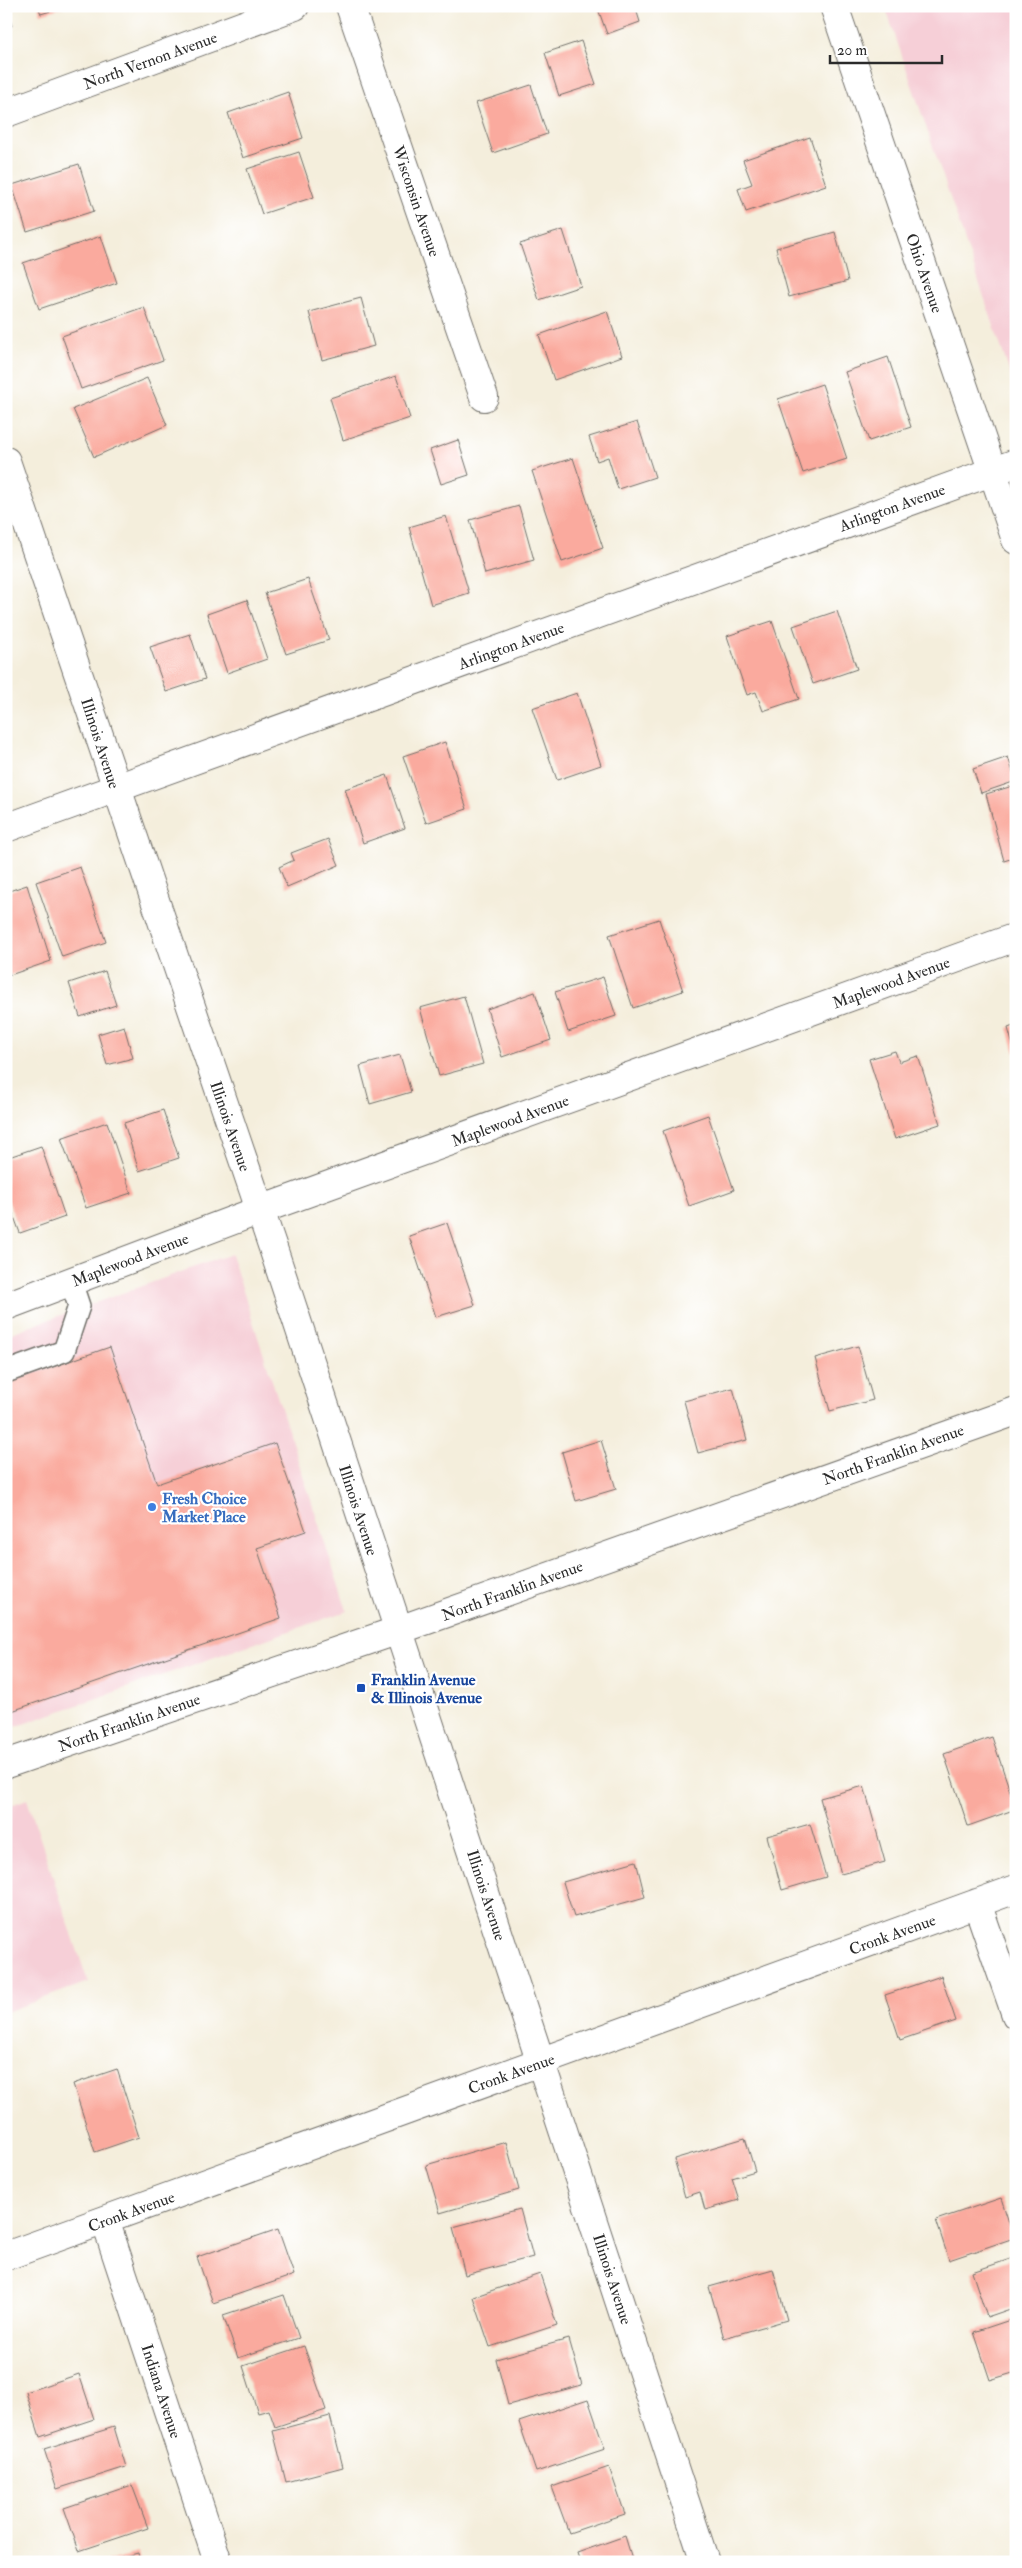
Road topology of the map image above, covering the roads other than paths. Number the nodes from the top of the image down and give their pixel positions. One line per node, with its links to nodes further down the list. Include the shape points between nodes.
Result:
1 (295, 6): 4 (street, North Vernon Avenue)
2 (350, 6): 5 (street, Wisconsin Avenue)
3 (834, 6): 7 (street, Ohio Avenue)
4 (6, 113)
5 (484, 397)
6 (6, 461): 9 (street, Illinois Avenue)
7 (1004, 467): 8 (street, Ohio Avenue); 9 (street, Arlington Avenue)
8 (1016, 540)
9 (116, 789): 10 (street, Arlington Avenue); 12 (street, Illinois Avenue)
10 (6, 828)
11 (1016, 937): 12 (street, Maplewood Avenue)
12 (260, 1210): 13 (street, Maplewood Avenue); 17 (street, Illinois Avenue)
13 (71, 1282): 14 (street, Maplewood Avenue); 15 (lane, via 79,1306 64,1351)
14 (6, 1306)
15 (6, 1372)
16 (1016, 1411): 17 (street, North Franklin Avenue)
17 (399, 1630): 18 (street, North Franklin Avenue); 22 (street, Illinois Avenue)
18 (6, 1764)
19 (1016, 1889): 20 (street, Cronk Avenue)
20 (977, 1903): 21 (street); 22 (street, Cronk Avenue)
21 (1016, 2015)
22 (541, 2062): 23 (street, Cronk Avenue); 26 (street, Illinois Avenue)
23 (105, 2220): 24 (street, Cronk Avenue); 25 (street, Indiana Avenue)
24 (6, 2256)
25 (218, 2562)
26 (705, 2562)

